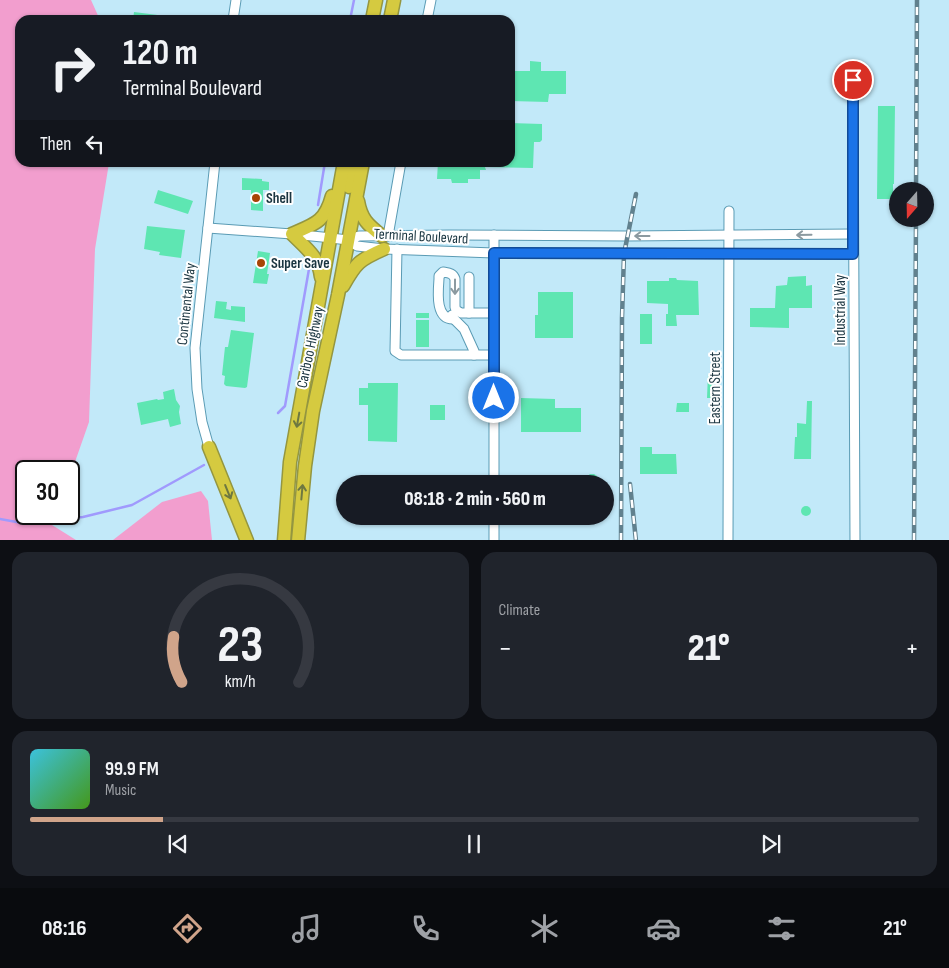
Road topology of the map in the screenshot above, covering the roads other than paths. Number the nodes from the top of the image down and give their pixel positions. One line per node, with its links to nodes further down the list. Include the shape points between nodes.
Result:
1 (236, 0): 5 (street)
2 (376, 0): 6 (highway)
3 (394, 0): 7 (highway)
4 (431, 0): 8 (street)
5 (234, 15)
6 (373, 15)
7 (391, 15)
8 (429, 15)
9 (853, 80): 20 (street, Industrial Way)
10 (214, 167): 18 (street, Continental Way)
11 (341, 167): 19 (highway, via 324,216)
12 (342, 167): 23 (highway, Cariboo Highway)
13 (353, 167): 24 (highway, via 343,228)
14 (362, 167): 16 (highway, Cariboo Highway)
15 (401, 167): 25 (street)
16 (357, 192): 24 (highway, Cariboo Highway); 25 (highway, via 362,217)
17 (729, 211): 22 (street, Eastern Street)
18 (208, 228): 19 (street, Terminal Boulevard); 38 (street, Continental Way, via 195,348 197,389)
19 (292, 234): 23 (street, Terminal Boulevard); 31 (highway, via 317,261)
20 (853, 234): 22 (street, Terminal Boulevard, one-way to 22); 29 (street, Industrial Way)
21 (494, 235): 22 (street, Terminal Boulevard, one-way to 21); 25 (street, Terminal Boulevard, via 448,234); 27 (street)
22 (729, 236): 28 (street, Eastern Street)
23 (330, 238): 24 (street, Terminal Boulevard); 31 (highway, Cariboo Highway); 37 (highway, via 337,252 310,402)
24 (348, 240): 25 (street, Terminal Boulevard, via 357,246); 32 (highway, Cariboo Highway)
25 (384, 240): 26 (street, Terminal Boulevard); 32 (highway, via 357,264)
26 (397, 249): 27 (street, Terminal Boulevard); 35 (street, via 396,351 401,355)
27 (494, 253): 28 (street, Terminal Boulevard); 34 (street)
28 (729, 254): 29 (street, Terminal Boulevard); 45 (street, Eastern Street)
29 (853, 254): 46 (street, Industrial Way)
30 (469, 277): 33 (street)
31 (322, 286): 42 (highway, Cariboo Highway, one-way to 42, via 290,462)
32 (338, 295): 37 (highway, Cariboo Highway)
33 (469, 313): 34 (street); 35 (street, one-way to 33, via 464,328 444,315 438,303 439,279 443,272 452,274 455,279 456,310)
34 (494, 313): 36 (street)
35 (474, 355): 36 (street)
36 (494, 355): 39 (street)
37 (313, 411): 43 (highway, Cariboo Highway, one-way to 37, via 304,466)
38 (209, 446): 41 (highway, one-way to 41)
39 (494, 475)
40 (494, 525): 44 (street)
41 (247, 540)
42 (284, 540)
43 (298, 540)
44 (494, 540)
45 (728, 540)
46 (856, 540)

